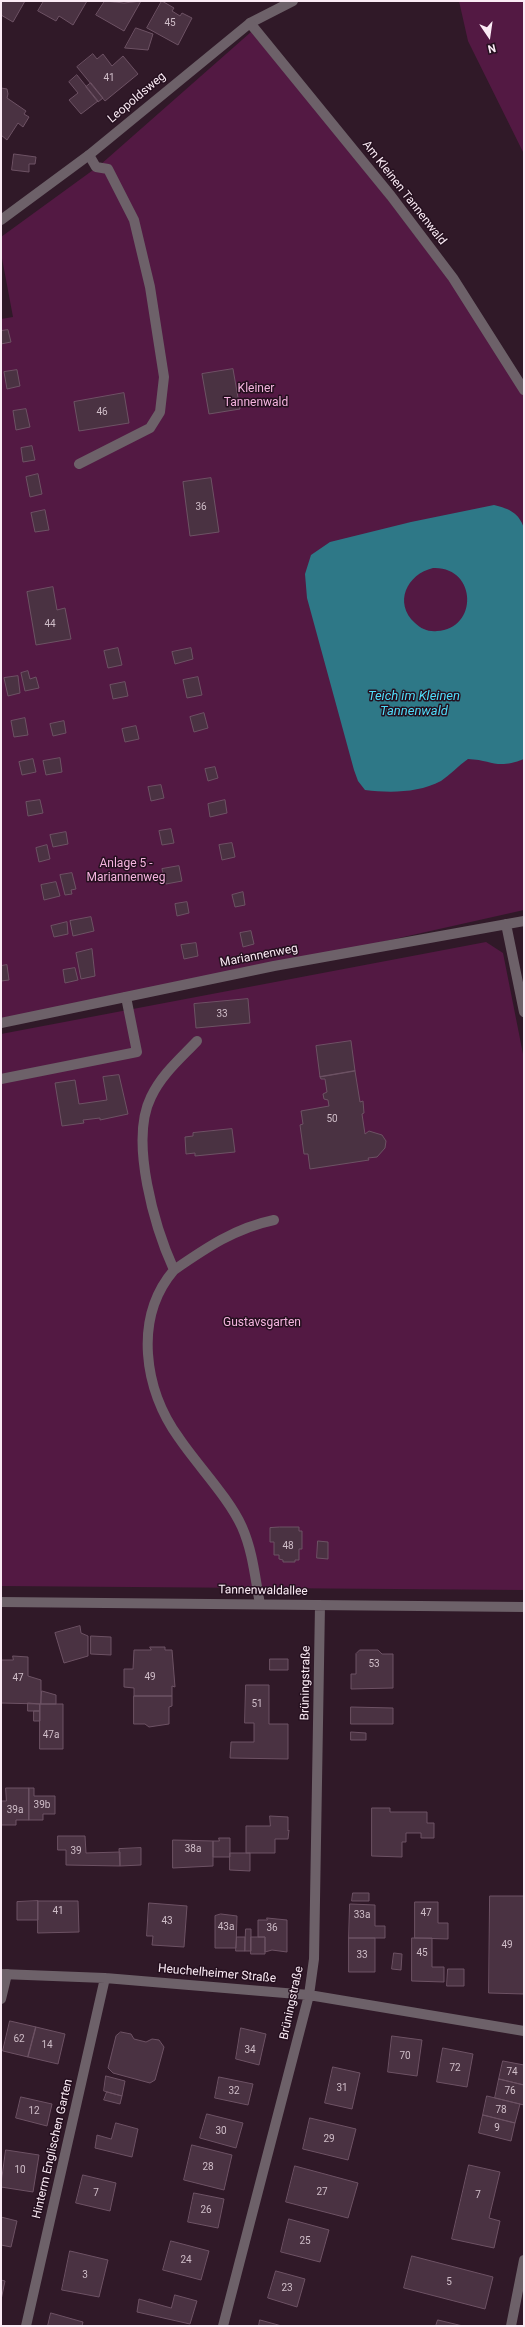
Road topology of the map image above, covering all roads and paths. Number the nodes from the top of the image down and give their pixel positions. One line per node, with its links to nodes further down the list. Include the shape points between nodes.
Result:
1 (293, 1): 2 (street, Leopoldsweg)
2 (250, 23): 3 (street, Leopoldsweg); 5 (street, Am Kleinen Tannenwald, via 391,196 453,278)
3 (89, 155): 4 (street, Leopoldsweg); 6 (street, via 96,167 108,169 134,220 150,287 164,377 160,412 150,428)
4 (1, 220)
5 (524, 390)
6 (79, 464)
7 (524, 921): 8 (street, Mariannenweg)
8 (506, 924): 9 (street, Mariannenweg); 10 (street)
9 (126, 996): 11 (street, Mariannenweg); 13 (street, via 137,1052)
10 (524, 1012)
11 (1, 1023)
12 (197, 1041): 15 (street, via 173,1064 161,1080 150,1099 144,1127 144,1155 154,1218)
13 (1, 1078)
14 (274, 1220): 15 (street, via 253,1224 233,1232)
15 (174, 1270): 17 (street, via 165,1280 149,1319 148,1362 164,1412 178,1437 242,1526 252,1558)
16 (1, 1602): 17 (street, Tannenwaldallee)
17 (260, 1604): 18 (street, Tannenwaldallee)
18 (320, 1605): 19 (street, Tannenwaldallee); 22 (street, Brüningstraße, via 314,1959)
19 (524, 1607)
20 (4, 1974): 21 (street, Heuchelheimer Straße); 23 (street)
21 (105, 1978): 22 (street, Heuchelheimer Straße); 26 (street, Hinterm Englischen Garten)
22 (309, 1995): 24 (street, Heuchelheimer Straße); 27 (street, Brüningstraße)
23 (1, 1999)
24 (524, 2031)
25 (524, 2260): 28 (street)
26 (26, 2326)
27 (223, 2326)
28 (511, 2326)

